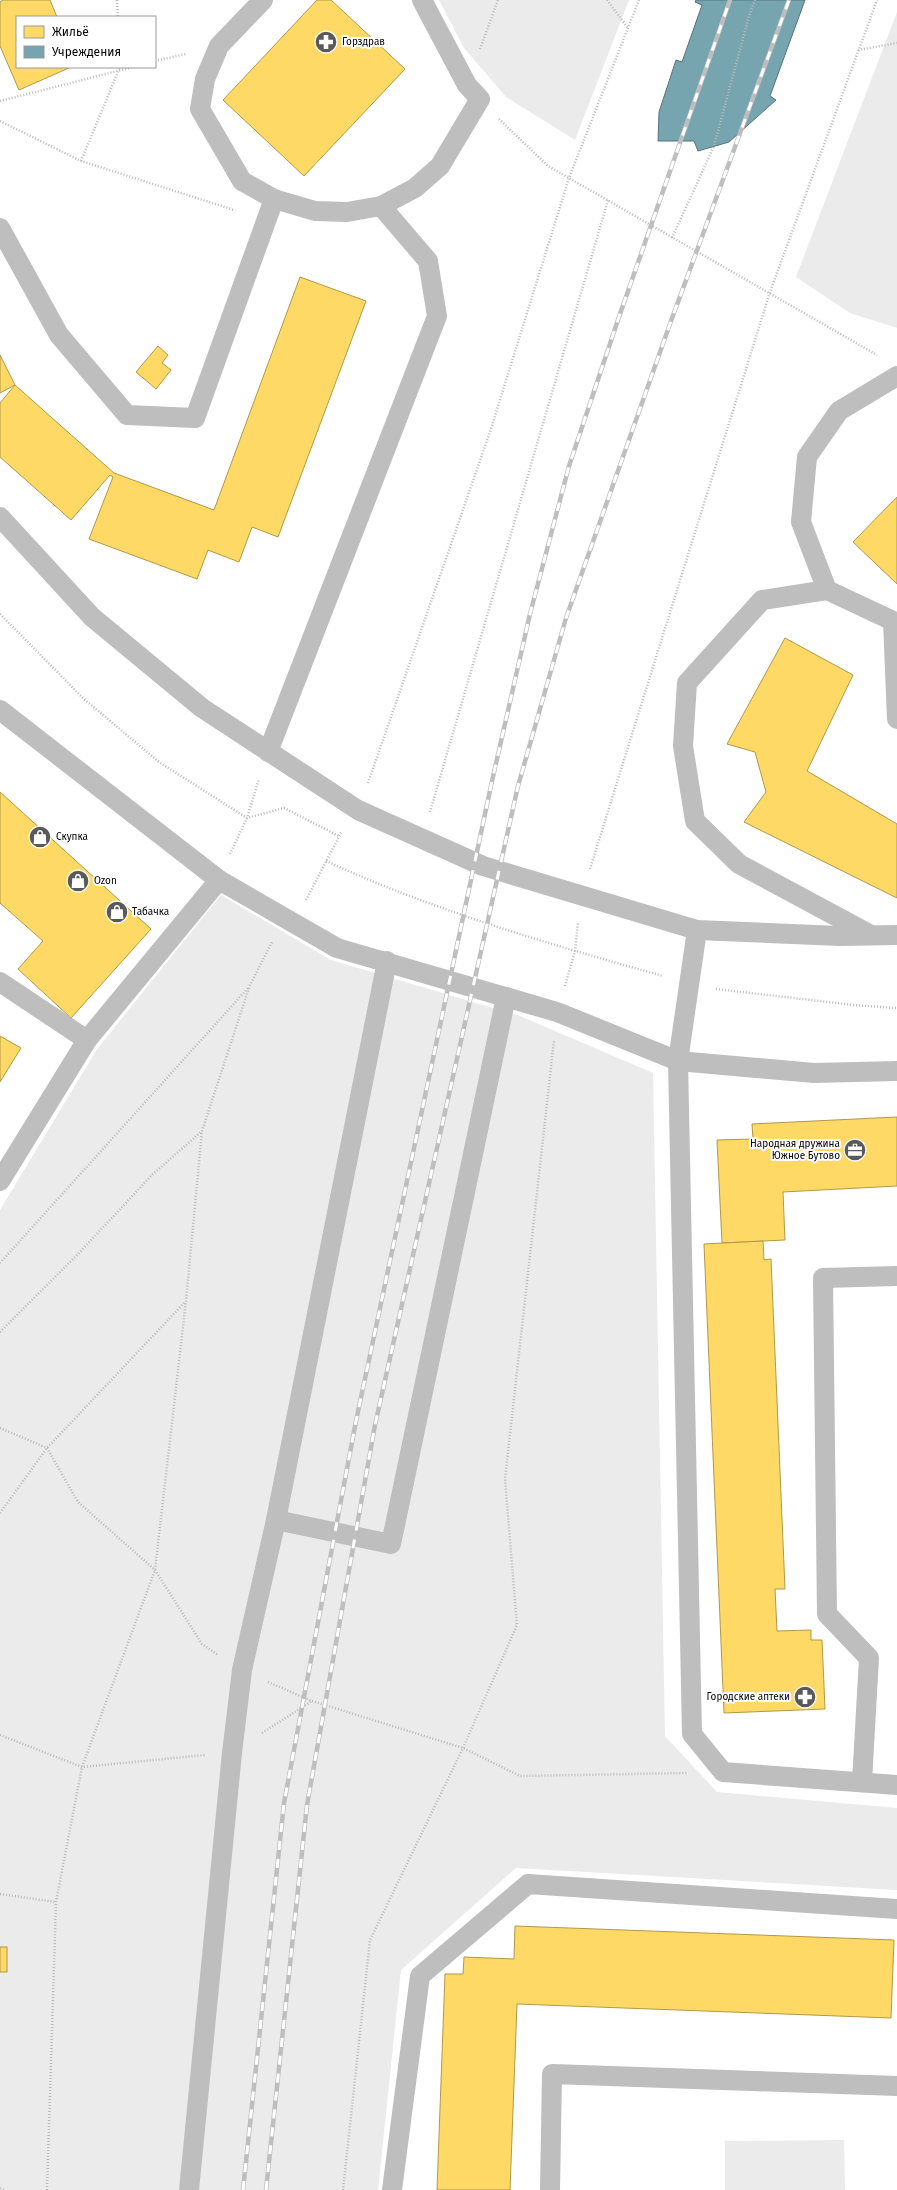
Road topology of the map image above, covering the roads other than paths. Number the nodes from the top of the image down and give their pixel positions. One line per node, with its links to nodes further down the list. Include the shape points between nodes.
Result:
1 (263, 0): 3 (lane, via 219,46 204,79 200,109 242,180)
2 (422, 0): 4 (lane, via 473,92 440,166 415,188)
3 (274, 199): 4 (lane, via 315,211 347,212); 5 (lane, via 195,418 127,416 59,335)
4 (381, 206): 12 (lane, via 428,261 437,316)
5 (0, 228)
6 (897, 376): 8 (lane, via 839,411 807,457 801,522)
7 (0, 517): 12 (lane, via 92,617 202,708)
8 (827, 590): 9 (lane); 16 (lane, via 762,600 687,683 683,746 695,821 739,864)
9 (895, 621): 11 (lane)
10 (0, 710): 13 (lane)
11 (897, 719)
12 (268, 752): 14 (lane, via 358,810 483,866)
13 (219, 880): 17 (lane, via 337,948); 20 (lane)
14 (697, 930): 16 (lane); 21 (lane)
15 (897, 935): 16 (lane)
16 (873, 936)
17 (387, 961): 19 (lane); 25 (lane)
18 (0, 982): 20 (lane)
19 (506, 997): 21 (lane, via 557,1012); 25 (lane, via 391,1544)
20 (87, 1040): 23 (lane)
21 (678, 1061): 22 (lane, via 814,1073); 26 (lane, via 692,1734 723,1772)
22 (897, 1071)
23 (0, 1181)
24 (897, 1276): 26 (lane, via 823,1278 827,1614 869,1658)
25 (276, 1520): 30 (lane, via 242,1670)
26 (862, 1782): 27 (lane)
27 (897, 1785)
28 (897, 1910): 31 (lane, via 528,1884 420,1976)
29 (897, 2086): 32 (lane, via 552,2074)
30 (189, 2190)
31 (392, 2190)
32 (550, 2190)

